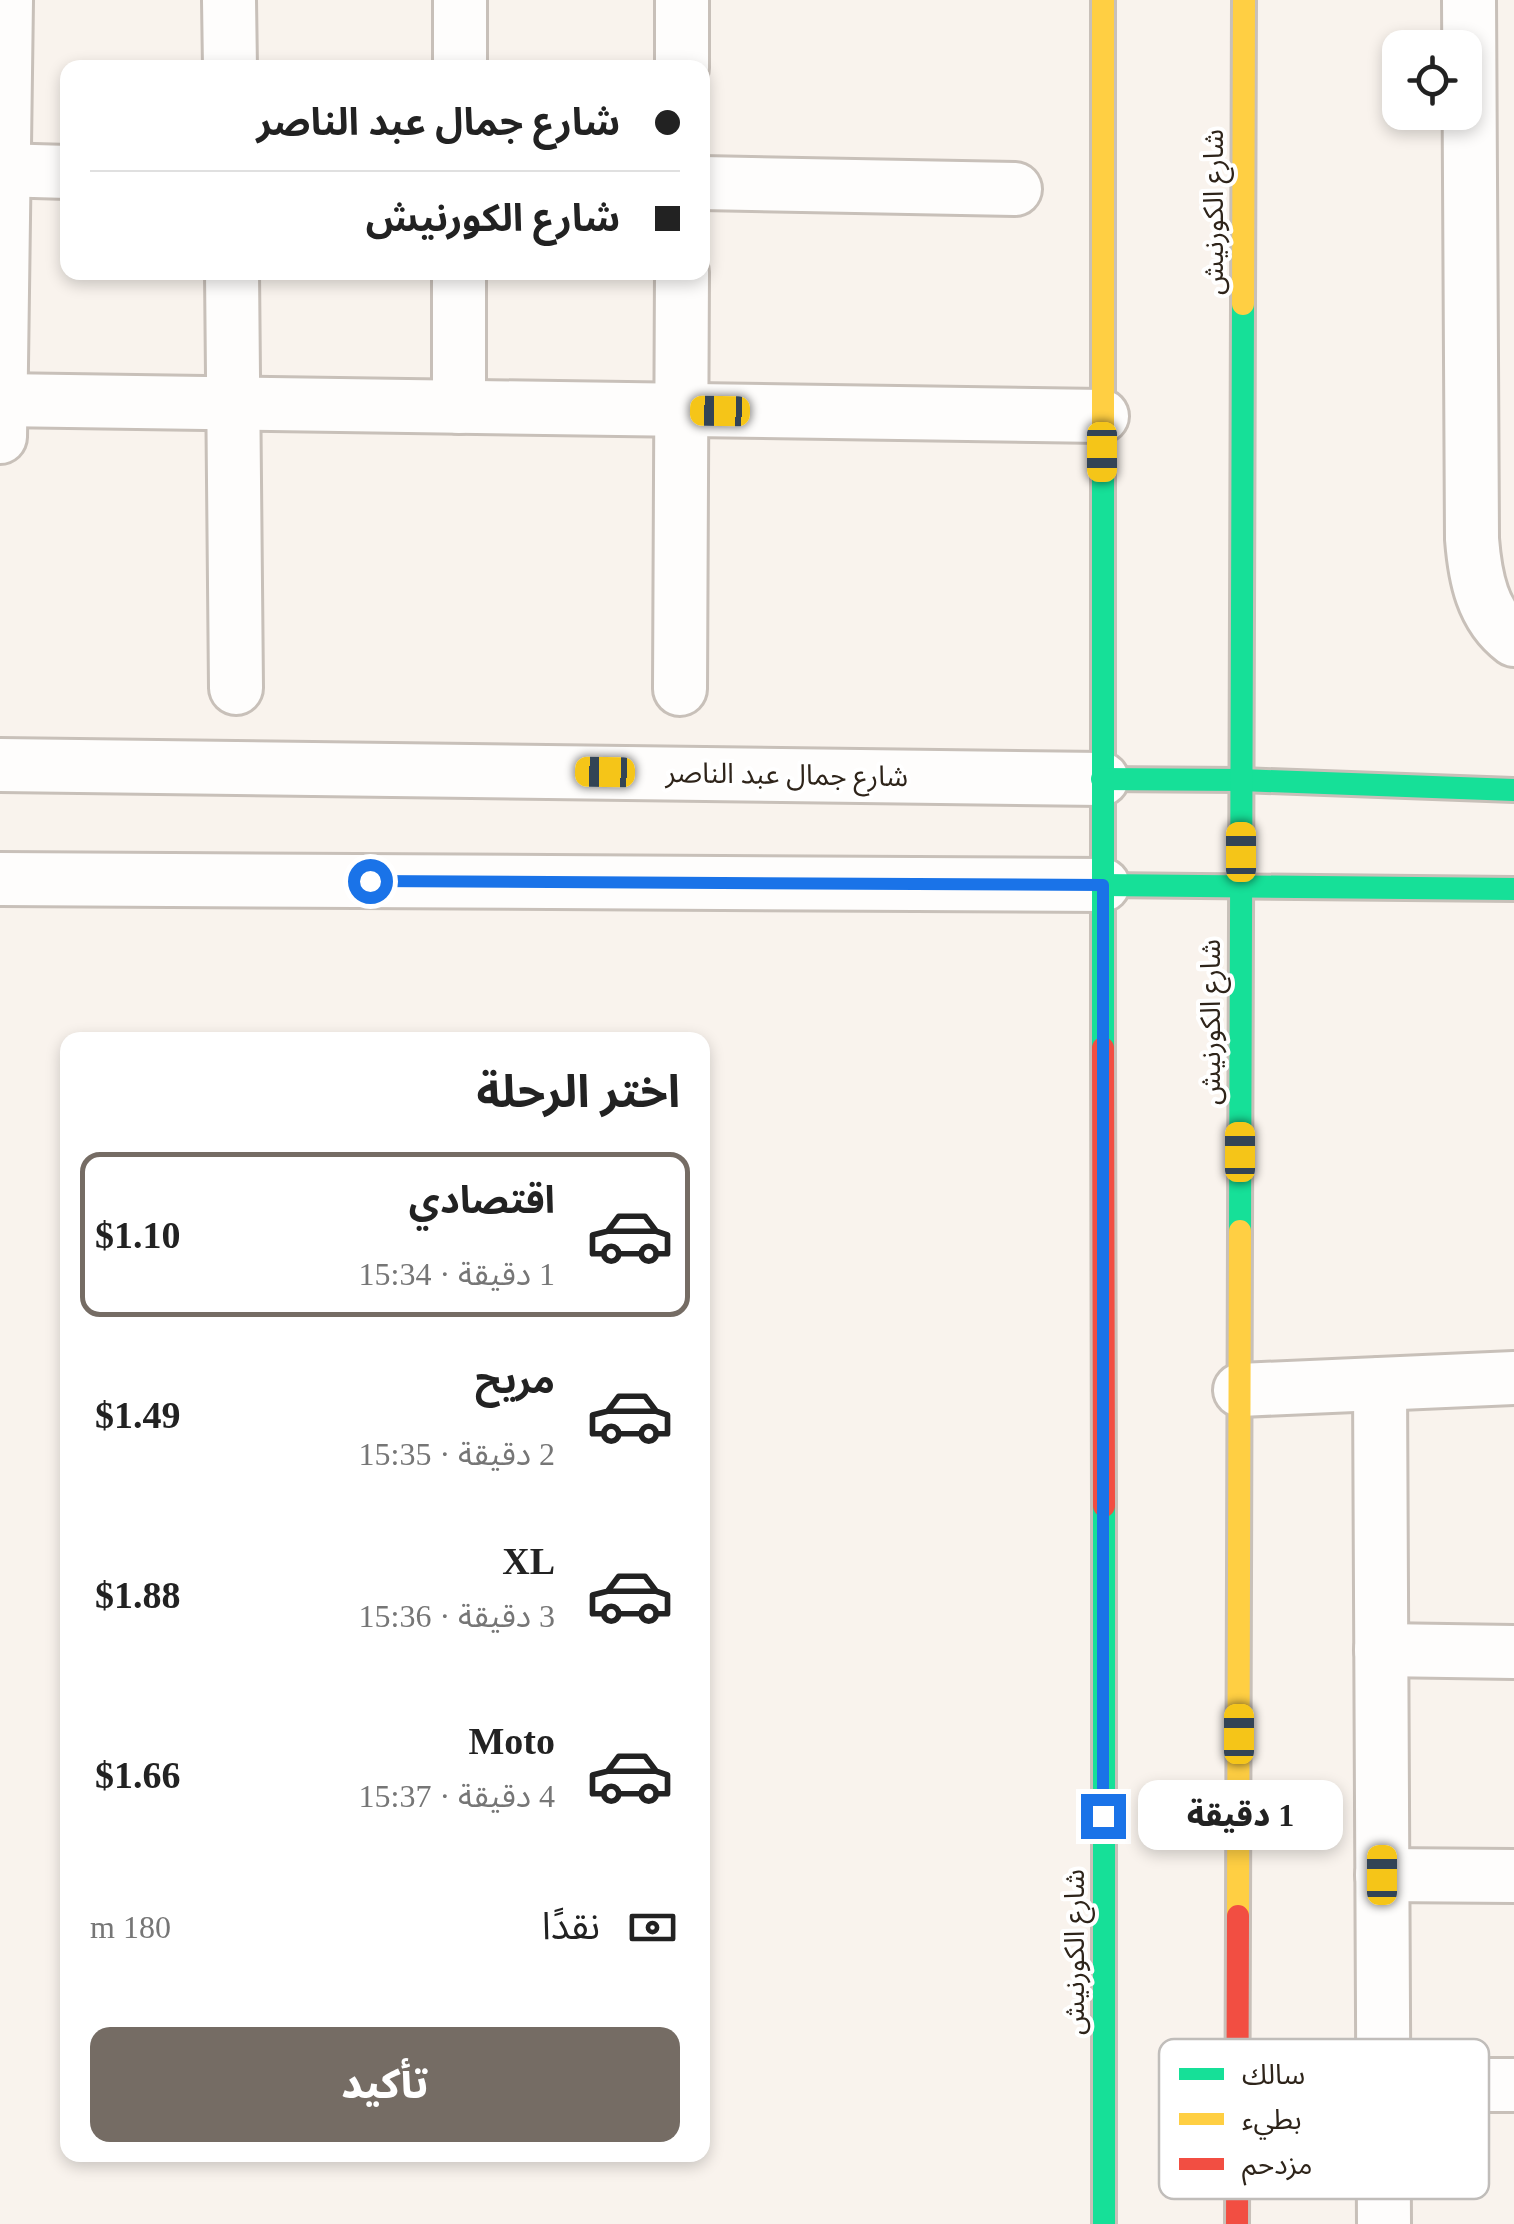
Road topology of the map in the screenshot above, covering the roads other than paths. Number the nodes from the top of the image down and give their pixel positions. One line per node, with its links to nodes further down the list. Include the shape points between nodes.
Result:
1 (6, 0): 12 (street)
2 (229, 0): 8 (street)
3 (460, 0): 9 (street)
4 (682, 0): 10 (street)
5 (1103, 0): 24 (main road, شارع الكورنيش)
6 (1244, 0): 31 (main road, شارع الكورنيش)
7 (1469, 0): 11 (street)
8 (230, 60)
9 (460, 60)
10 (682, 60)
11 (1492, 103): 19 (street)
12 (2, 170): 13 (street); 20 (street)
13 (60, 172)
14 (710, 183): 15 (street)
15 (1015, 189)
16 (232, 280): 21 (street)
17 (459, 280): 22 (street)
18 (682, 280): 23 (street)
19 (1493, 301): 26 (street, via 1475,575 1487,608)
20 (0, 400): 21 (street); 25 (street)
21 (233, 404): 22 (street); 27 (street)
22 (459, 407): 23 (street)
23 (681, 410): 24 (street); 28 (street)
24 (1102, 416): 30 (main road, شارع الكورنيش)
25 (0, 437)
26 (1514, 640)
27 (236, 688)
28 (680, 689)
29 (0, 764): 30 (street, شارع جمال عبد الناصر)
30 (1102, 778): 31 (main road, شارع جمال عبد الناصر); 34 (main road, شارع الكورنيش)
31 (1241, 780): 32 (main road, شارع جمال عبد الناصر); 35 (main road, شارع الكورنيش)
32 (1514, 790)
33 (0, 878): 34 (street)
34 (1103, 885): 35 (main road); 50 (main road, شارع الكورنيش)
35 (1241, 888): 36 (main road); 39 (main road, شارع الكورنيش)
36 (1514, 889)
37 (1514, 1378): 38 (street)
38 (1380, 1384): 39 (street); 40 (street)
39 (1240, 1390): 44 (main road, شارع الكورنيش)
40 (1381, 1650): 41 (street); 42 (street)
41 (1514, 1652)
42 (1382, 1875): 43 (street); 45 (street)
43 (1514, 1876)
44 (1238, 2039)
45 (1383, 2039)
46 (1489, 2084): 47 (street)
47 (1514, 2084)
48 (1238, 2199): 51 (main road, شارع الكورنيش)
49 (1384, 2199): 52 (street)
50 (1104, 2224)
51 (1238, 2224)
52 (1384, 2224)

